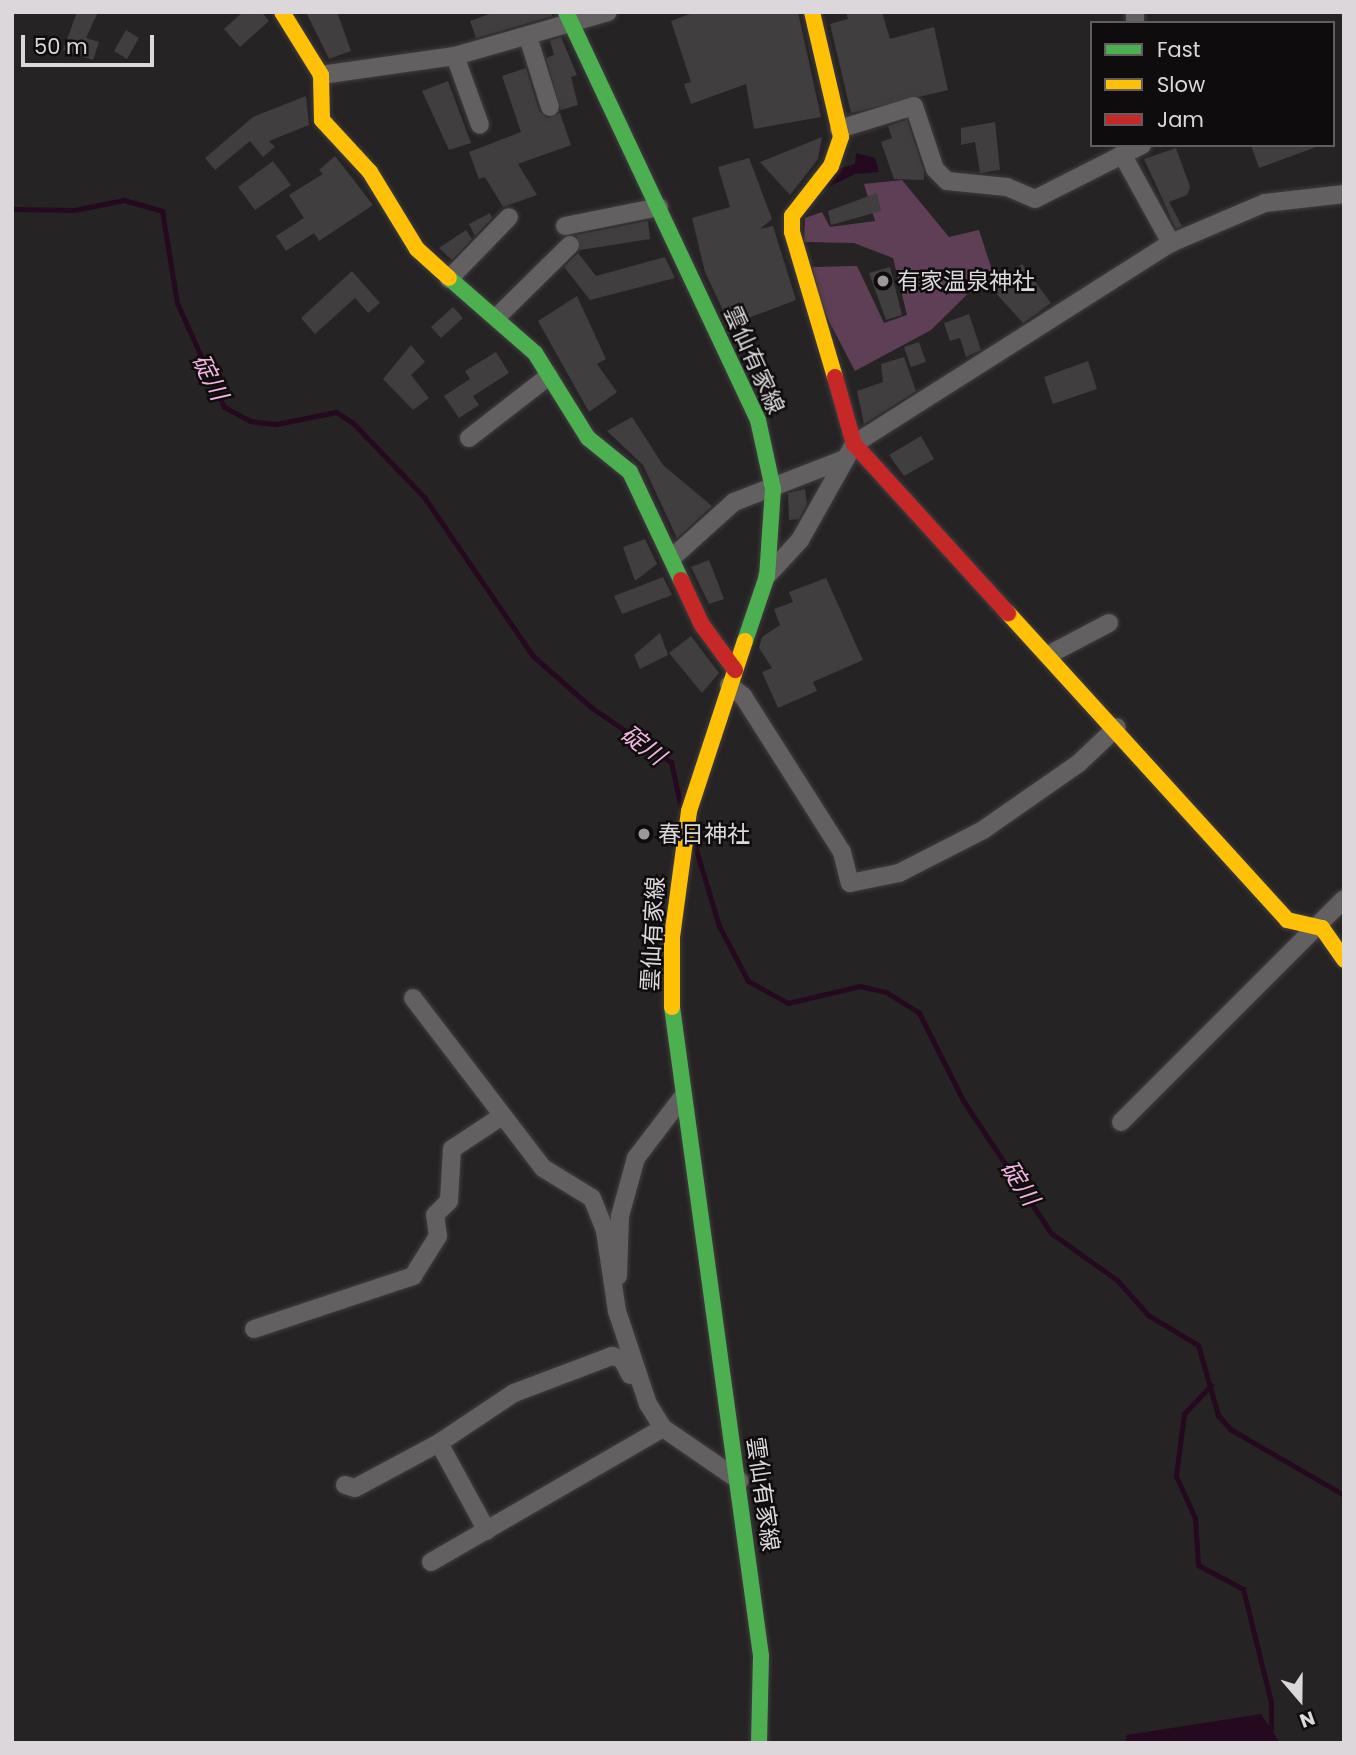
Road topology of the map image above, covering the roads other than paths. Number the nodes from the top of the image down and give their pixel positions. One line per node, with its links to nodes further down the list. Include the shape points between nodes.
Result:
1 (282, 12): 7 (street)
2 (608, 12): 4 (street)
3 (812, 12): 10 (street)
4 (569, 18): 5 (street); 14 (street, 雲仙有家線)
5 (529, 40): 6 (street); 8 (street)
6 (455, 56): 7 (street); 9 (street)
7 (321, 75): 19 (street, via 322,120 370,172 417,249)
8 (550, 107)
9 (480, 125)
10 (838, 129): 12 (street, via 914,106 935,169 947,181 1007,187 1035,200); 23 (street, via 831,166 792,216)
11 (1138, 147): 12 (street)
12 (1122, 154): 17 (street)
13 (1344, 194): 17 (street, via 1265,203)
14 (659, 207): 16 (street); 24 (street, 雲仙有家線, via 758,420)
15 (509, 216): 19 (street)
16 (565, 226)
17 (1171, 243): 23 (street)
18 (570, 246): 20 (street)
19 (449, 279): 20 (street)
20 (498, 317): 21 (street, via 535,353)
21 (549, 376): 22 (street); 25 (street, via 588,438 629,472)
22 (469, 438)
23 (849, 451): 24 (street); 26 (street, via 800,540); 28 (street)
24 (773, 489): 25 (street, via 734,502); 26 (street, 雲仙有家線)
25 (674, 556): 29 (street, via 702,625)
26 (766, 576): 29 (street, 雲仙有家線)
27 (1109, 623): 28 (street)
28 (1048, 655): 30 (street)
29 (732, 677): 30 (street, via 842,852 850,883 899,873 983,830 1079,763); 35 (street, 雲仙有家線, via 689,811 684,841 672,950 672,1037)
30 (1117, 727): 32 (street, via 1287,920)
31 (1344, 899): 32 (street)
32 (1315, 925): 33 (street); 37 (street, via 1191,1058)
33 (1344, 960)
34 (413, 999): 36 (street)
35 (681, 1099): 38 (street, via 654,1127 627,1185); 43 (street, 雲仙有家線)
36 (502, 1116): 38 (street, via 543,1168 592,1198 605,1231); 39 (street, via 452,1149 449,1201 435,1215 438,1236 413,1276)
37 (1121, 1122)
38 (617, 1311): 40 (street)
39 (254, 1329)
40 (640, 1383): 41 (street); 42 (street, via 612,1356 493,1402)
41 (663, 1427): 43 (street); 45 (street)
42 (439, 1443): 44 (street, via 355,1488); 45 (street)
43 (740, 1481): 47 (street, 雲仙有家線, via 761,1656)
44 (345, 1485)
45 (487, 1531): 46 (street)
46 (432, 1562)
47 (759, 1743)

